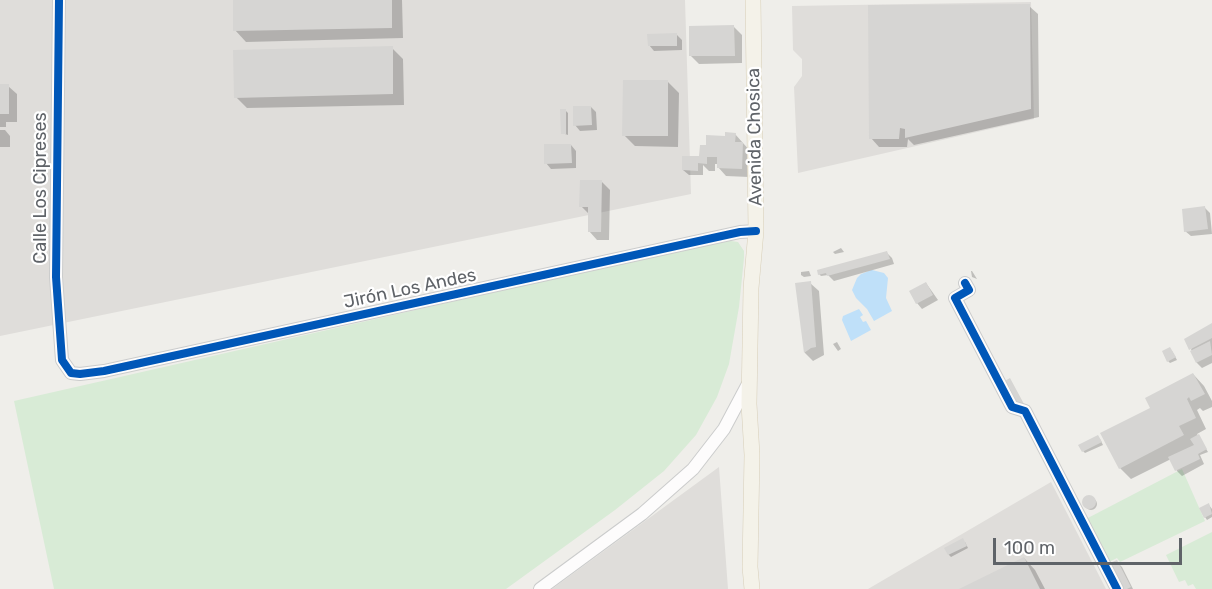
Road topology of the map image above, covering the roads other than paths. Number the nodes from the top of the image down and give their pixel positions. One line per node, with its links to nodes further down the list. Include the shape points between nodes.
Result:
1 (59, 0): 5 (street, Calle Los Cipreses, via 56,277 62,360)
2 (753, 0): 3 (main road, Avenida Chosica)
3 (756, 231): 5 (street, Jirón Los Andes, via 104,371); 6 (main road, Avenida Chosica)
4 (965, 283): 9 (street, via 969,290 955,297 1012,407 1025,411)
5 (71, 373)
6 (749, 382): 7 (street, Avenida Chosica, via 723,429 693,469 642,514); 8 (main road, Avenida Chosica)
7 (540, 589)
8 (752, 589)
9 (1117, 589)

